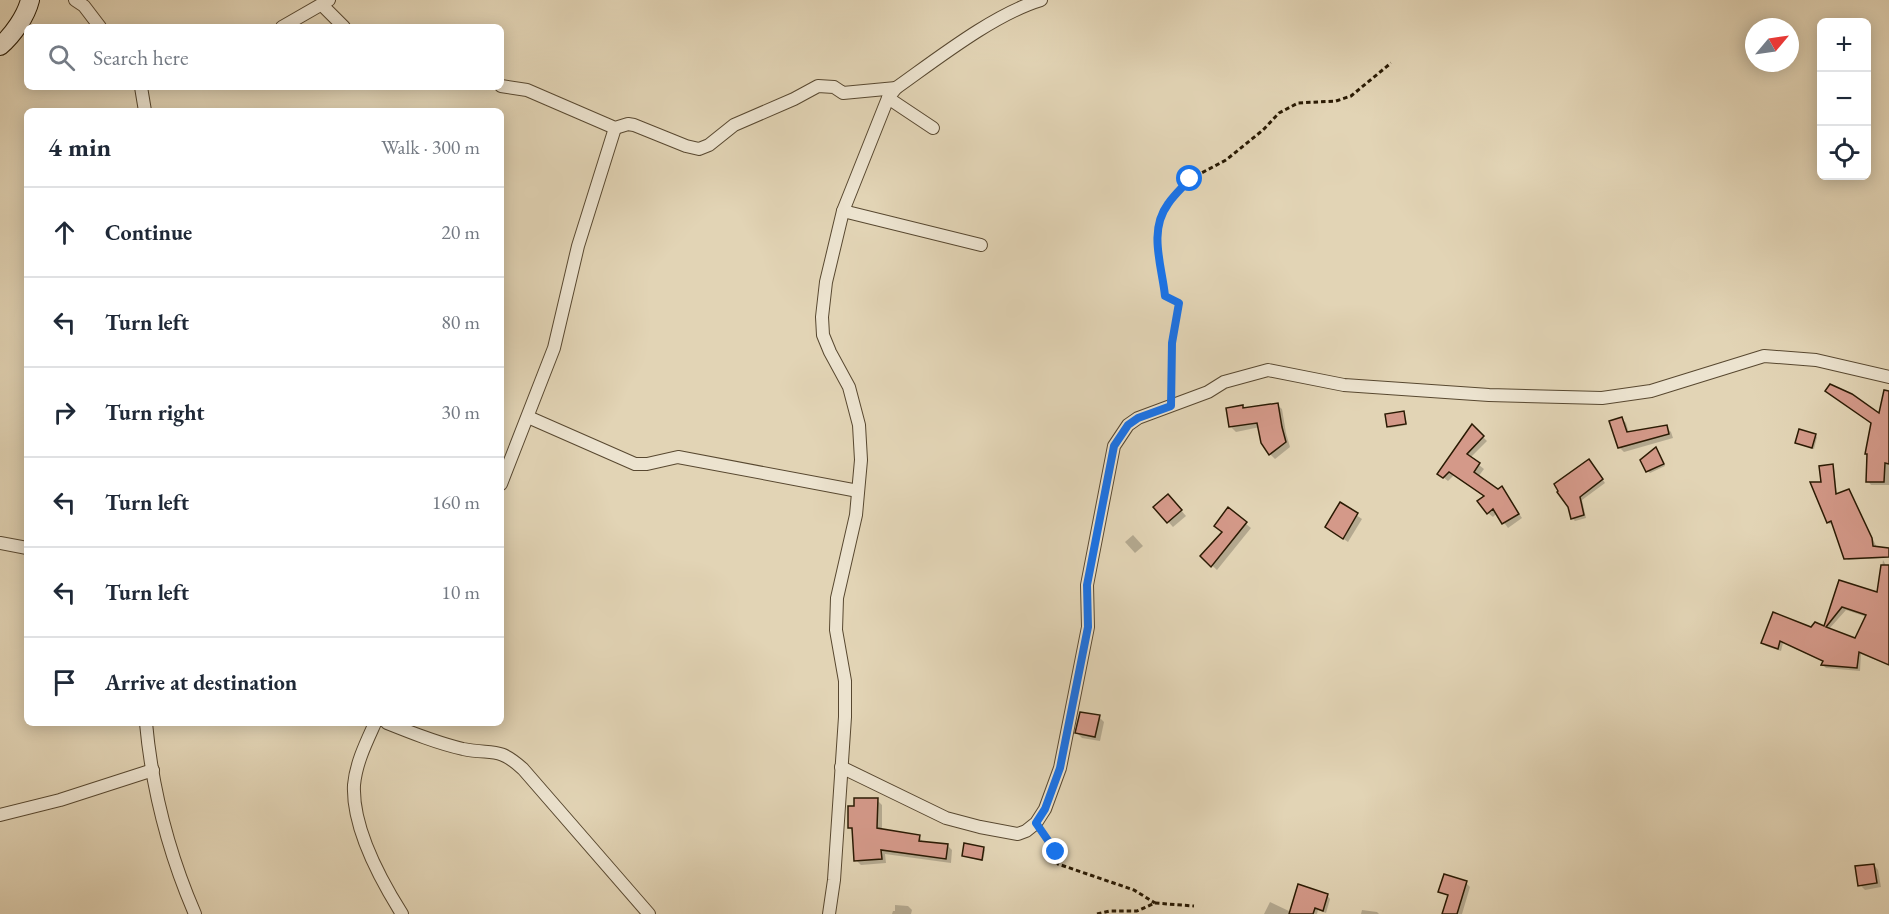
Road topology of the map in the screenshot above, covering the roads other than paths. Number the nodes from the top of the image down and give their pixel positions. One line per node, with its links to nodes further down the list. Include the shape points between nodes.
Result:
1 (30, 0): 8 (main road, via 28,10)
2 (75, 0): 5 (street)
3 (1041, 0): 10 (street, via 1000,18)
4 (325, 2): 6 (street); 7 (street)
5 (97, 24)
6 (287, 24)
7 (342, 24)
8 (0, 46)
9 (504, 86): 14 (street, via 527,90)
10 (896, 88): 12 (street); 14 (street, via 843,93 834,87 818,86 734,125 699,148 634,125)
11 (144, 90): 13 (street)
12 (888, 98): 15 (street); 16 (street)
13 (145, 108)
14 (615, 128): 19 (street, via 578,246 554,348)
15 (933, 128)
16 (843, 211): 17 (street); 21 (street, via 822,317 823,335 849,387 859,425)
17 (981, 245)
18 (1889, 376): 27 (street, via 1816,360 1764,356 1651,391 1602,398 1344,385 1268,370 1224,382 1208,392 1138,418 1128,425 1114,446 1087,585 1088,627 1060,768 1036,823 1018,834 946,818)
19 (528, 417): 20 (street); 21 (street, via 635,464 678,457)
20 (504, 477)
21 (858, 491): 27 (street, via 837,598 836,630 845,681)
22 (0, 543): 23 (street)
23 (24, 547)
24 (146, 726): 28 (street)
25 (374, 726): 31 (street, via 360,754 354,784 356,805 368,853)
26 (394, 726): 32 (street, via 423,738 510,757)
27 (841, 767): 33 (street)
28 (153, 770): 29 (street); 30 (street, via 162,817)
29 (0, 815)
30 (195, 914)
31 (402, 914)
32 (649, 914)
33 (829, 914)

